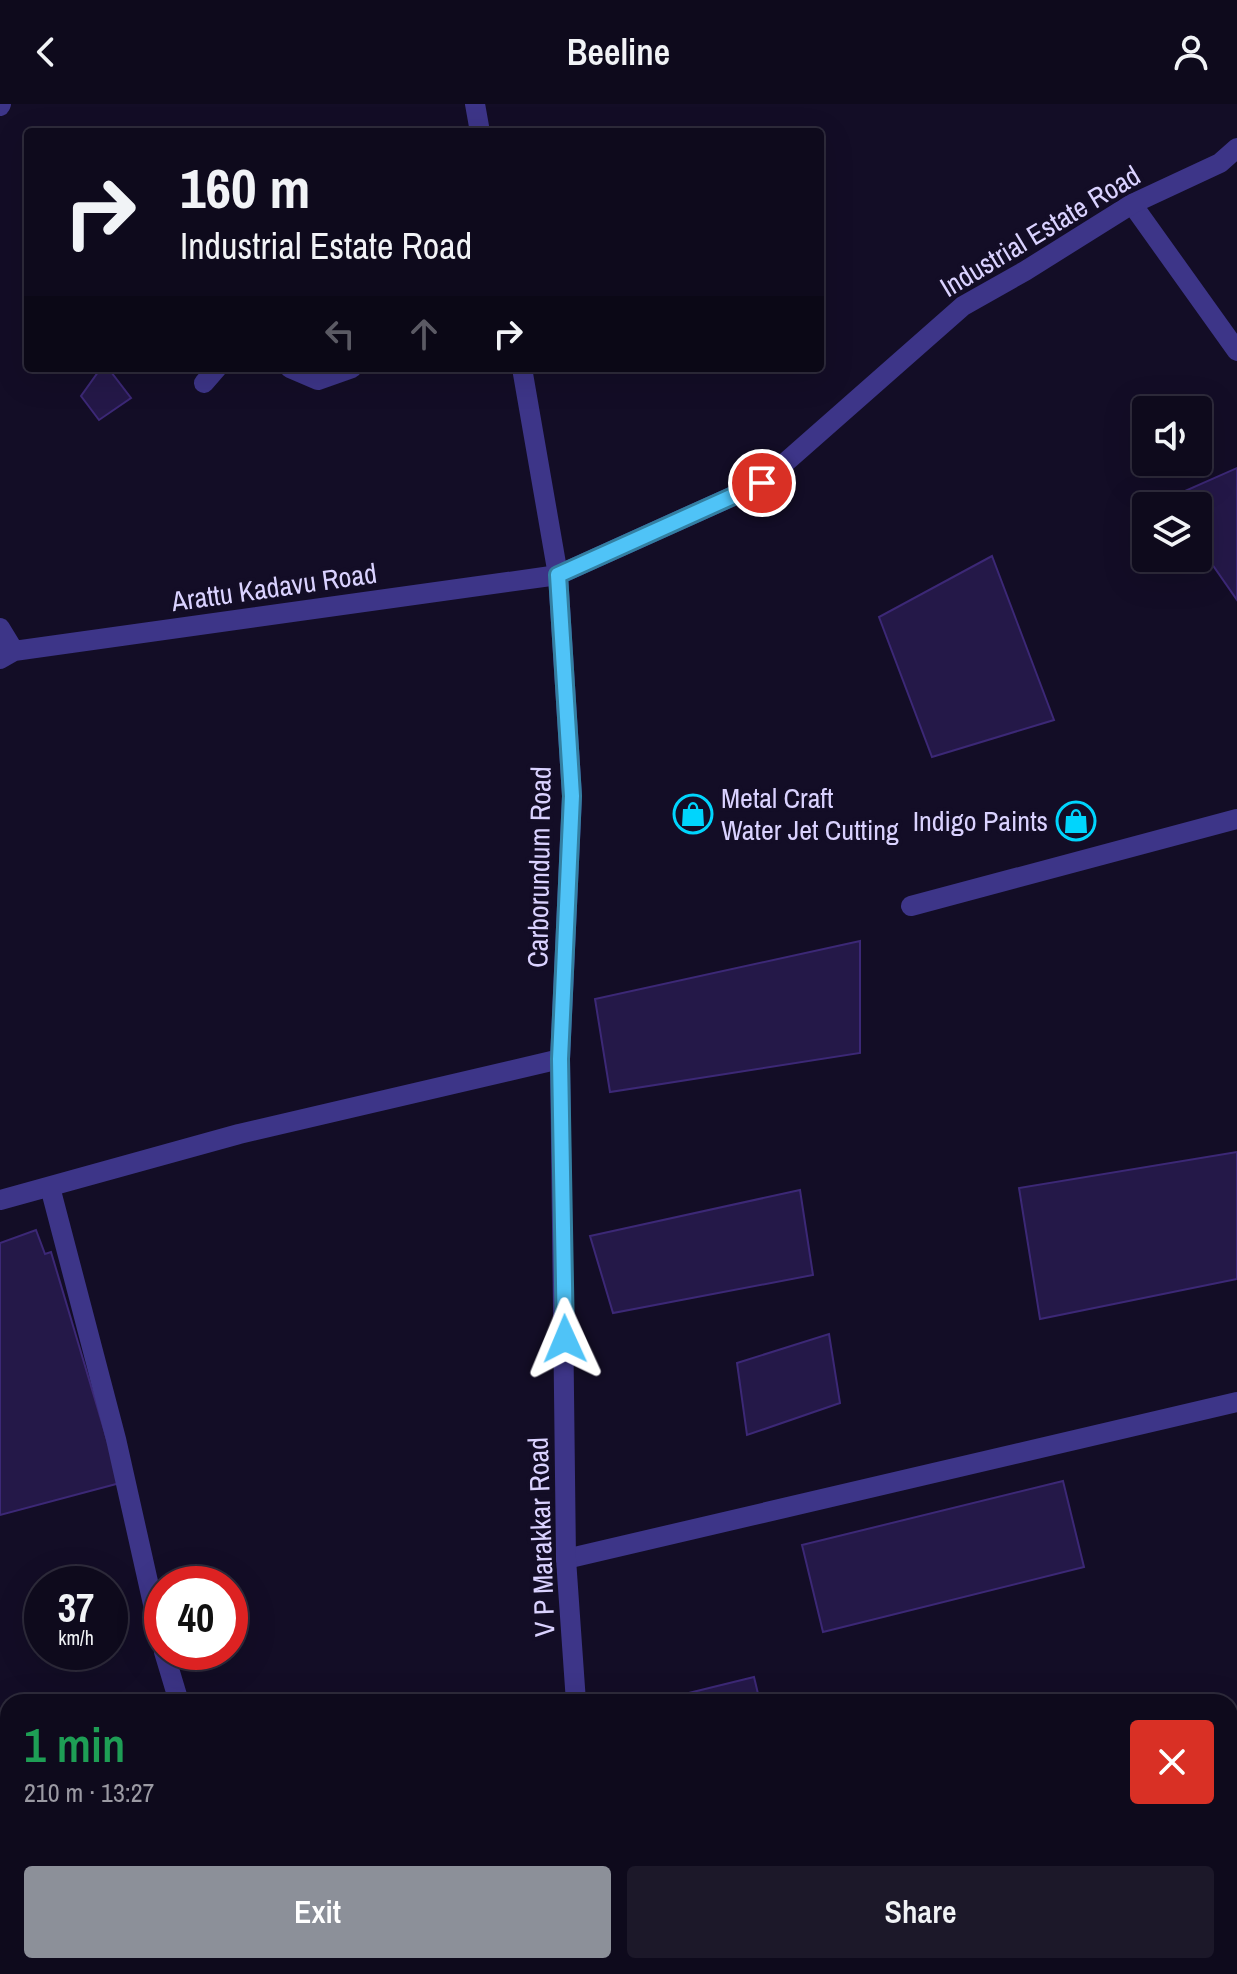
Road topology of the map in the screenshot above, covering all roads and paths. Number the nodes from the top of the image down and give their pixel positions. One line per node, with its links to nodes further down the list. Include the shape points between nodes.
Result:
1 (475, 104): 2 (street)
2 (479, 128)
3 (1237, 148): 4 (street, Industrial Estate Road, via 1220,163)
4 (1132, 204): 5 (street); 9 (street, Industrial Estate Road, via 963,306 762,483)
5 (1237, 351)
6 (299, 372): 7 (street, via 318,380)
7 (341, 372)
8 (523, 372): 9 (street, Carborundum Road)
9 (558, 575): 11 (street, Arattu Kadavu Road); 14 (street, Carborundum Road, via 572,796)
10 (0, 628): 11 (street)
11 (7, 655)
12 (1237, 819): 13 (street)
13 (911, 906)
14 (560, 1059): 15 (street, via 239,1134); 17 (street, Carborundum Road)
15 (50, 1187): 16 (street); 20 (street)
16 (0, 1200)
17 (565, 1370): 19 (street, V P Marakkar Road)
18 (1237, 1402): 19 (street)
19 (566, 1559): 23 (street, V P Marakkar Road)
20 (144, 1566)
21 (169, 1670): 22 (street)
22 (177, 1694)
23 (575, 1694)

